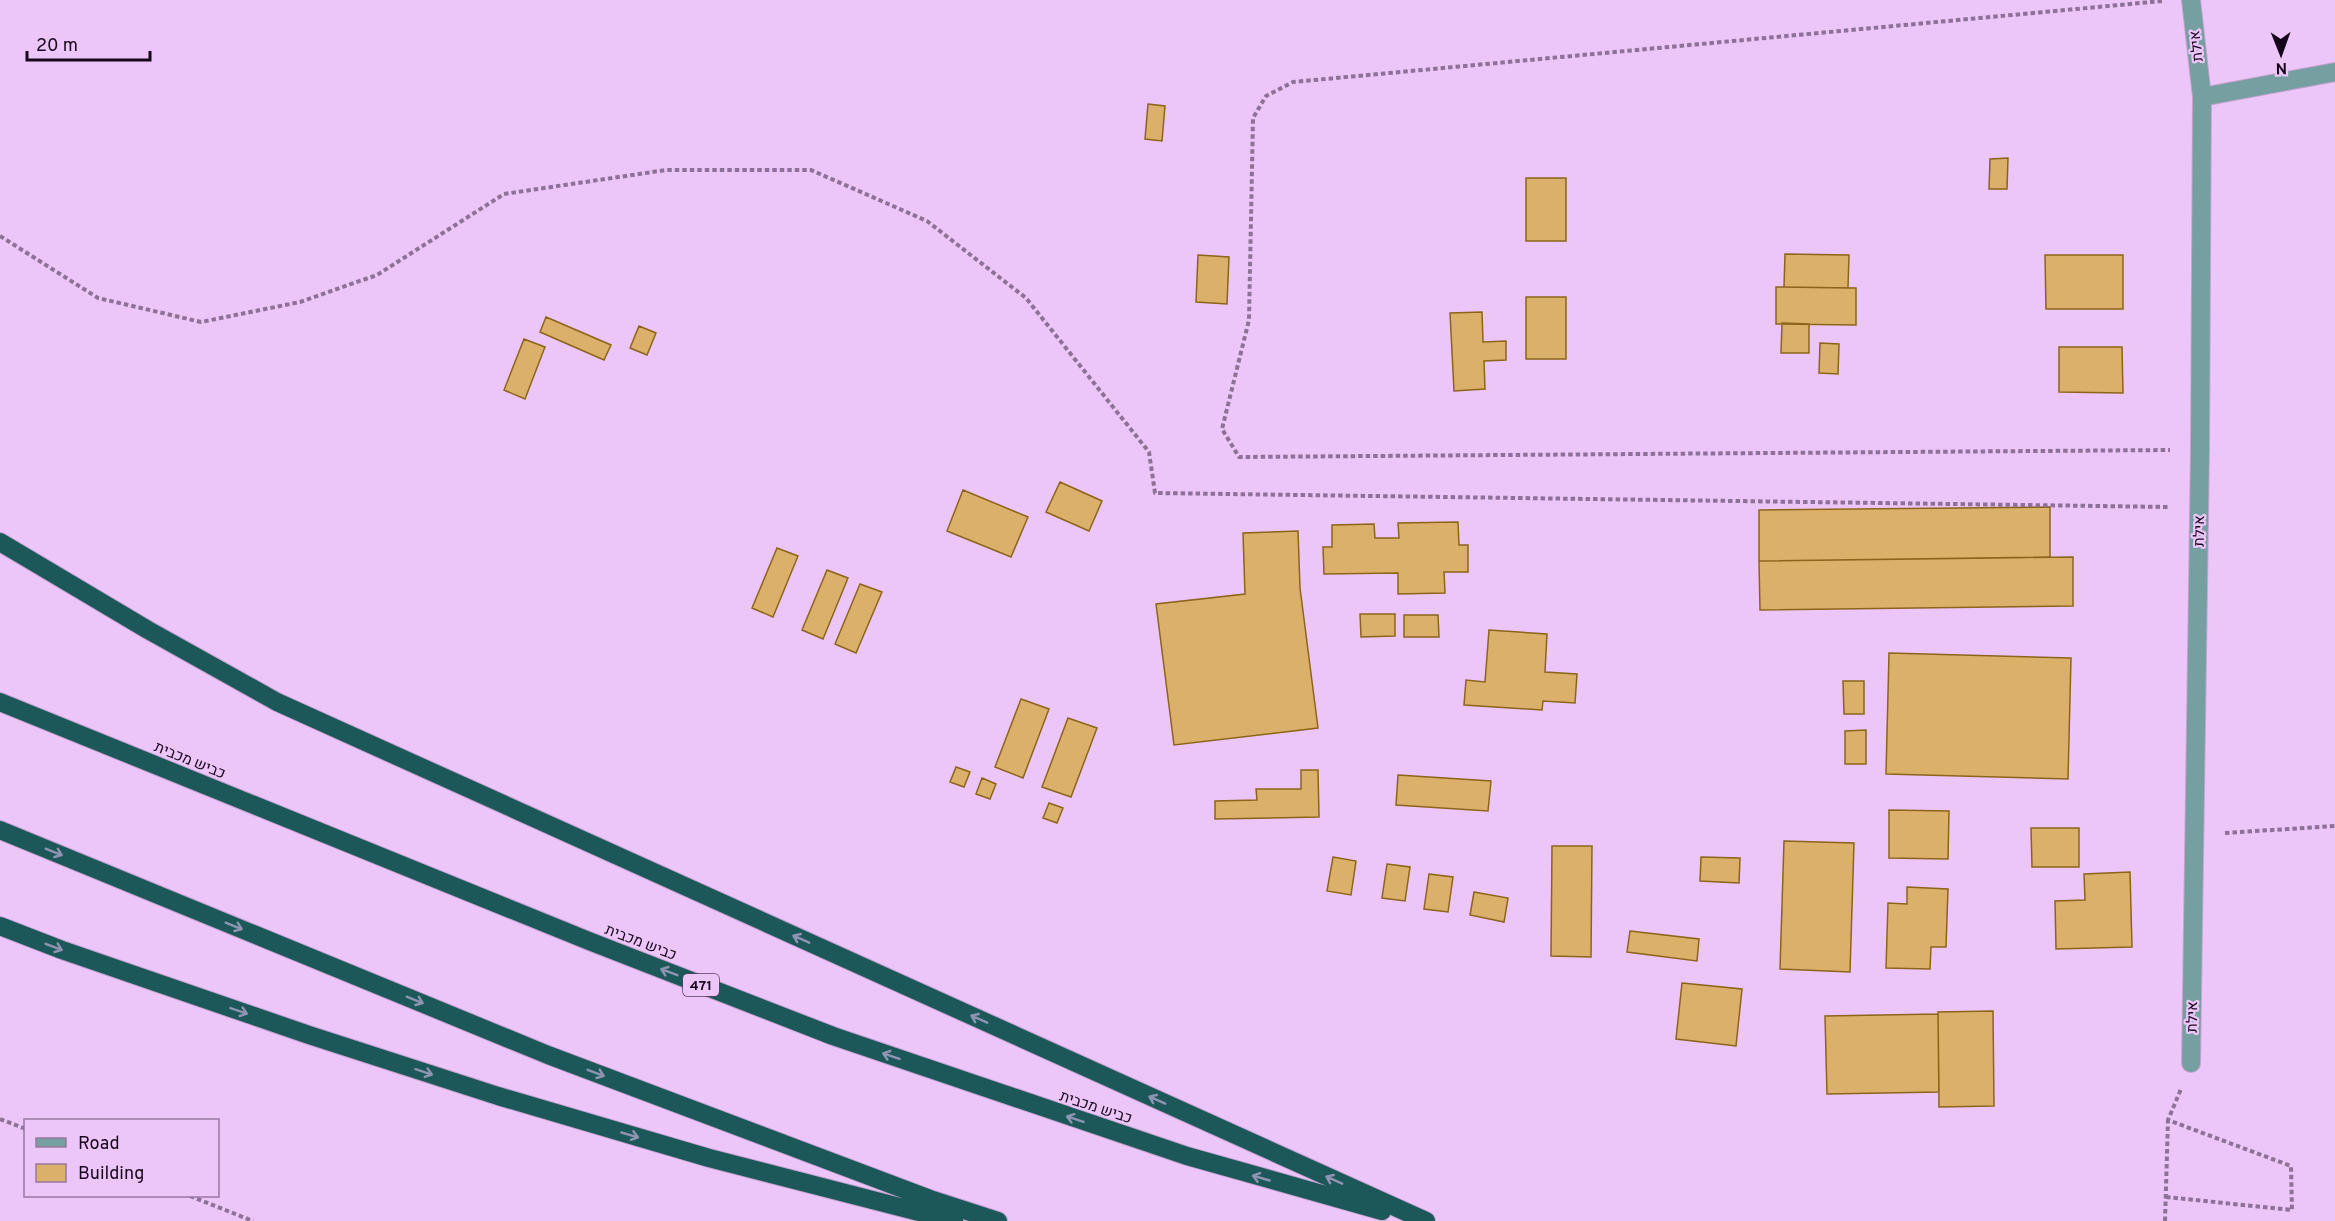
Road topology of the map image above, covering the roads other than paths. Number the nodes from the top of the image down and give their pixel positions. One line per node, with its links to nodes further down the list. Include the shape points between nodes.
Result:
1 (2191, 0): 3 (street, אילת)
2 (2335, 72): 3 (street)
3 (2202, 97): 8 (street, אילת)
4 (0, 542): 12 (highway, one-way to 4, via 277,702)
5 (0, 702): 11 (highway, כביש מכבית / 471, one-way to 5, via 1187,1156 833,1036)
6 (0, 830): 10 (highway, one-way to 10, via 548,1055)
7 (0, 926): 9 (highway, one-way to 9, via 309,1035 498,1096 710,1158)
8 (2191, 1063)
9 (954, 1221)
10 (998, 1221)
11 (1419, 1221)
12 (1426, 1221)

